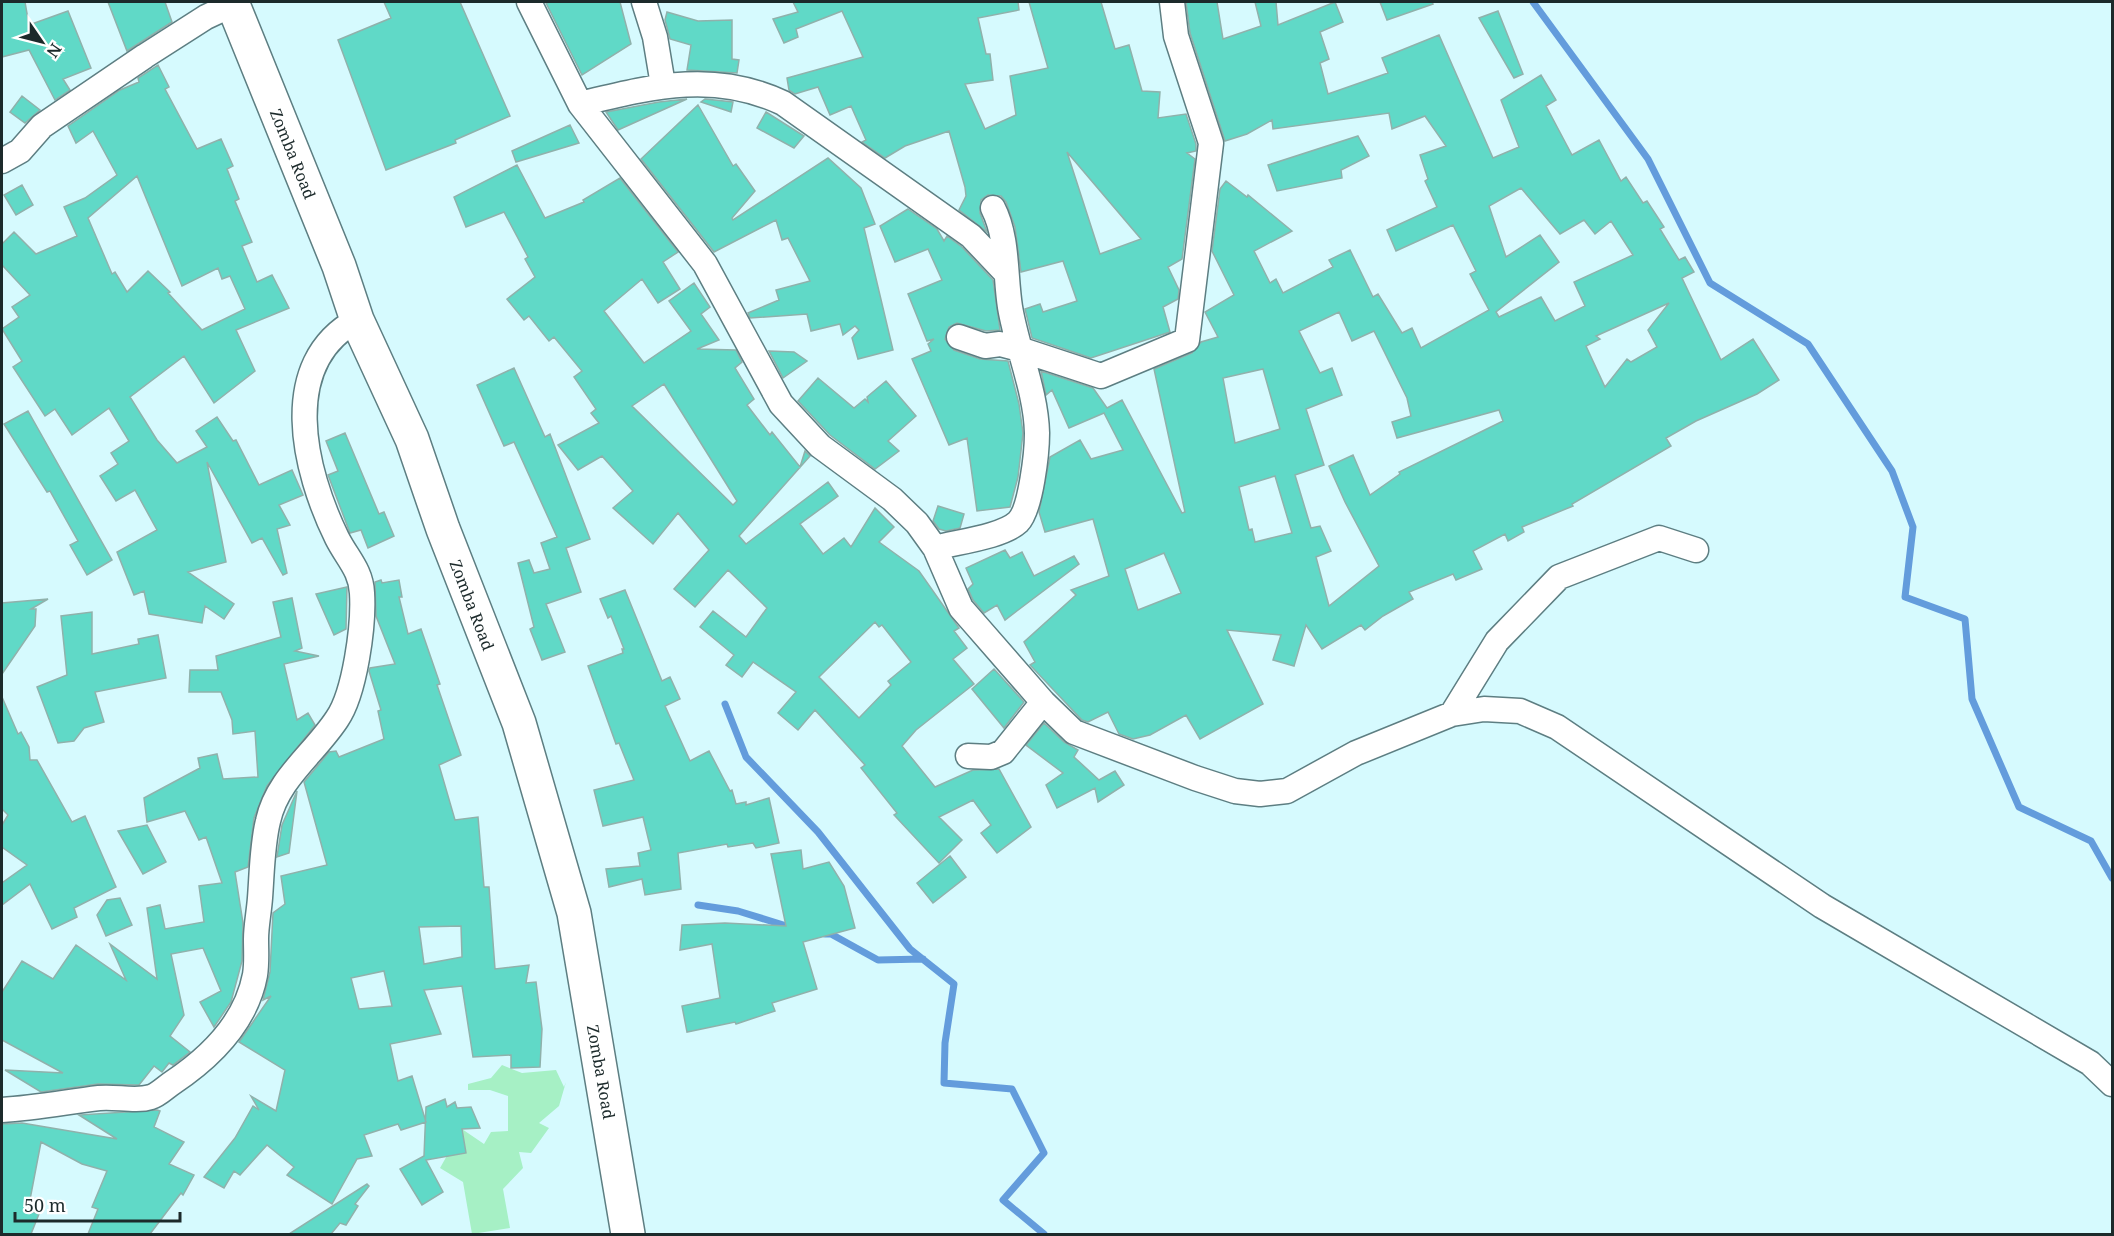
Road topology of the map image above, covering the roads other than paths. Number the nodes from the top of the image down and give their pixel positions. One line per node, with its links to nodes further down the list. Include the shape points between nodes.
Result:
1 (235, 2): 7 (street, via 145,56 42,126 20,151); 10 (highway, Zomba Road)
2 (529, 2): 6 (street)
3 (644, 2): 5 (street)
4 (1173, 2): 12 (street, via 1176,36 1210,143 1187,340 1101,376)
5 (663, 85): 6 (street); 9 (street, via 693,83 763,93 783,103 971,236)
6 (580, 104): 13 (street, via 705,264 782,404 820,446 901,507)
7 (2, 161)
8 (993, 208): 9 (street, via 1001,228)
9 (1006, 273): 12 (street)
10 (357, 320): 19 (street, via 338,330 312,370 305,425 314,481 337,538 361,575 363,597 356,653 339,717 274,799 264,848 256,939 258,958 247,1006 203,1062 152,1097 101,1098); 20 (highway, Zomba Road, via 412,439 519,723 540,793 574,914)
11 (959, 337): 12 (street, via 985,346 1000,344)
12 (1019, 350): 13 (street, via 1037,434 1024,513 1003,530)
13 (935, 548): 15 (street, via 961,608)
14 (1696, 550): 16 (street, via 1659,538 1559,577 1497,641)
15 (1043, 702): 16 (street, via 1074,732 1088,739 1235,791 1260,794 1287,791 1356,753); 17 (street, via 1004,752 991,757)
16 (1452, 714): 18 (street, via 1484,709 1520,711 1557,727 1822,906 2090,1064)
17 (968, 756)
18 (2112, 1084)
19 (2, 1110)
20 (628, 1234)

